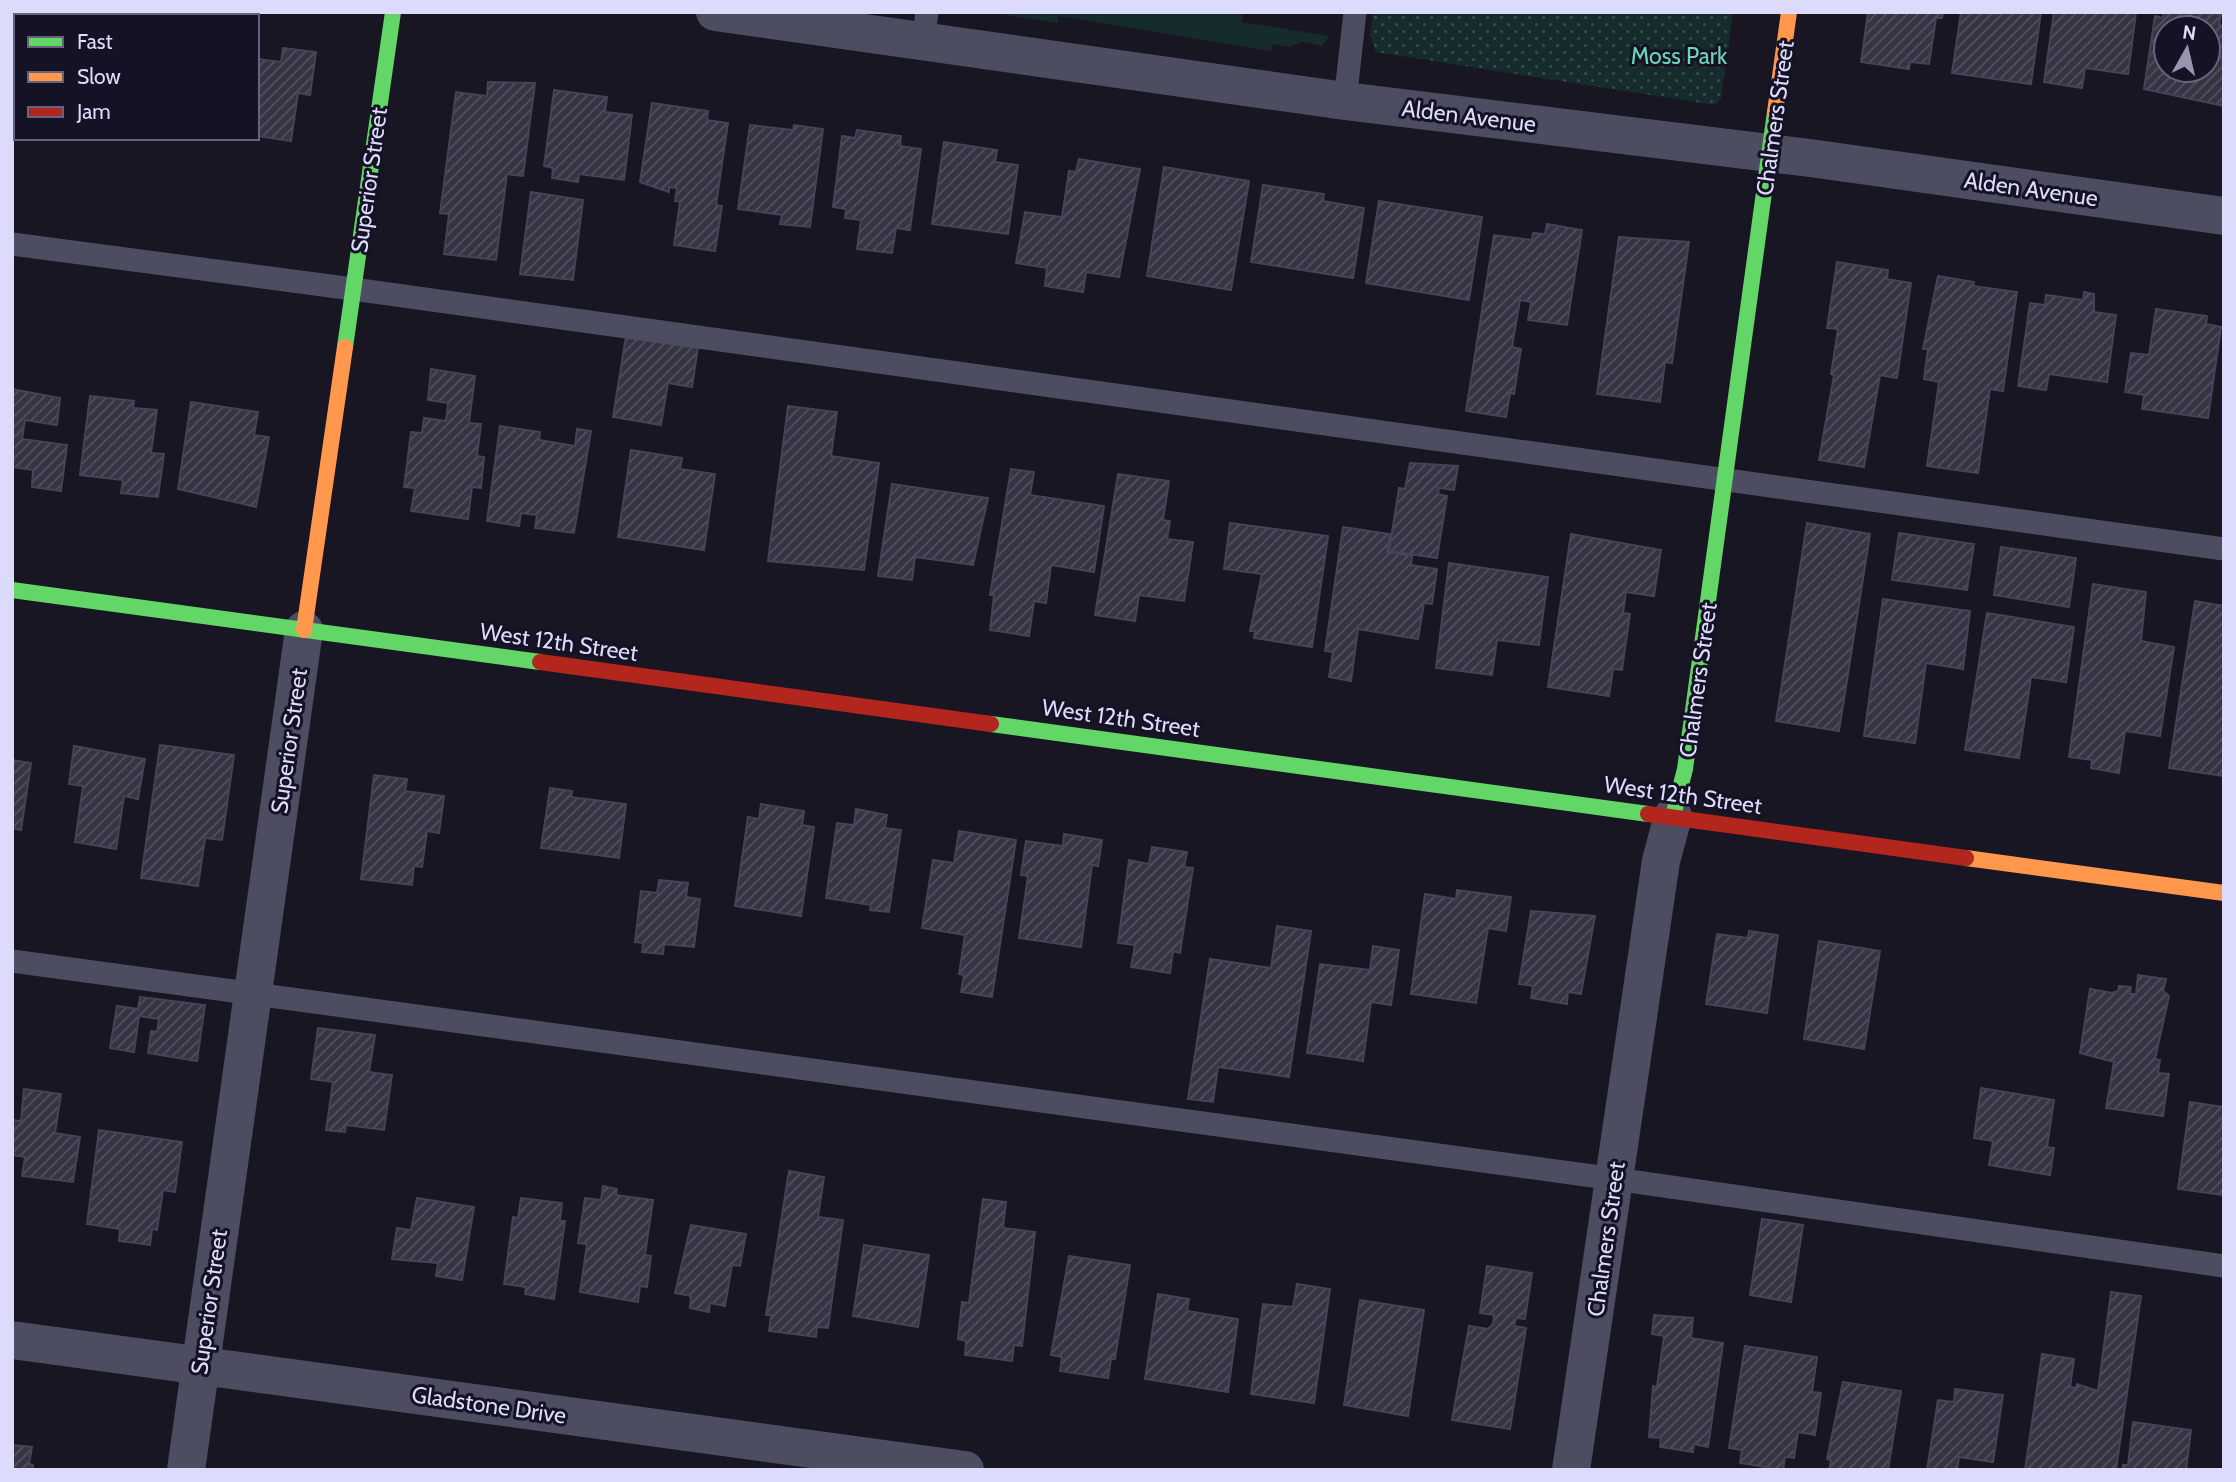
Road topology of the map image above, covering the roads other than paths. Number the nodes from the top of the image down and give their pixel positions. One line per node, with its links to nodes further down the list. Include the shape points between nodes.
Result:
1 (393, 12): 10 (street, Superior Street)
2 (715, 12): 5 (street, Alden Avenue)
3 (1355, 12): 6 (lane)
4 (1789, 12): 7 (street, Chalmers Street)
5 (925, 27): 6 (street, Alden Avenue)
6 (1345, 101): 7 (street, Alden Avenue)
7 (1770, 154): 8 (street, Alden Avenue); 11 (street, Chalmers Street)
8 (2224, 216)
9 (12, 244): 10 (lane)
10 (353, 289): 11 (lane); 14 (street, Superior Street)
11 (1726, 481): 12 (lane); 15 (street, Chalmers Street, via 1685,769)
12 (2224, 549)
13 (12, 590): 14 (street, West 12th Street)
14 (304, 630): 15 (street, West 12th Street); 18 (street, Superior Street)
15 (1674, 816): 16 (street, West 12th Street); 19 (street, Chalmers Street, via 1661,861)
16 (2224, 893)
17 (12, 961): 18 (lane)
18 (253, 995): 19 (lane); 22 (street, Superior Street)
19 (1615, 1179): 20 (lane); 25 (street, Chalmers Street)
20 (2224, 1266)
21 (12, 1340): 22 (street, Gladstone Drive)
22 (201, 1366): 23 (street, Superior Street); 24 (street, Gladstone Drive)
23 (186, 1470)
24 (965, 1470)
25 (1571, 1470)

